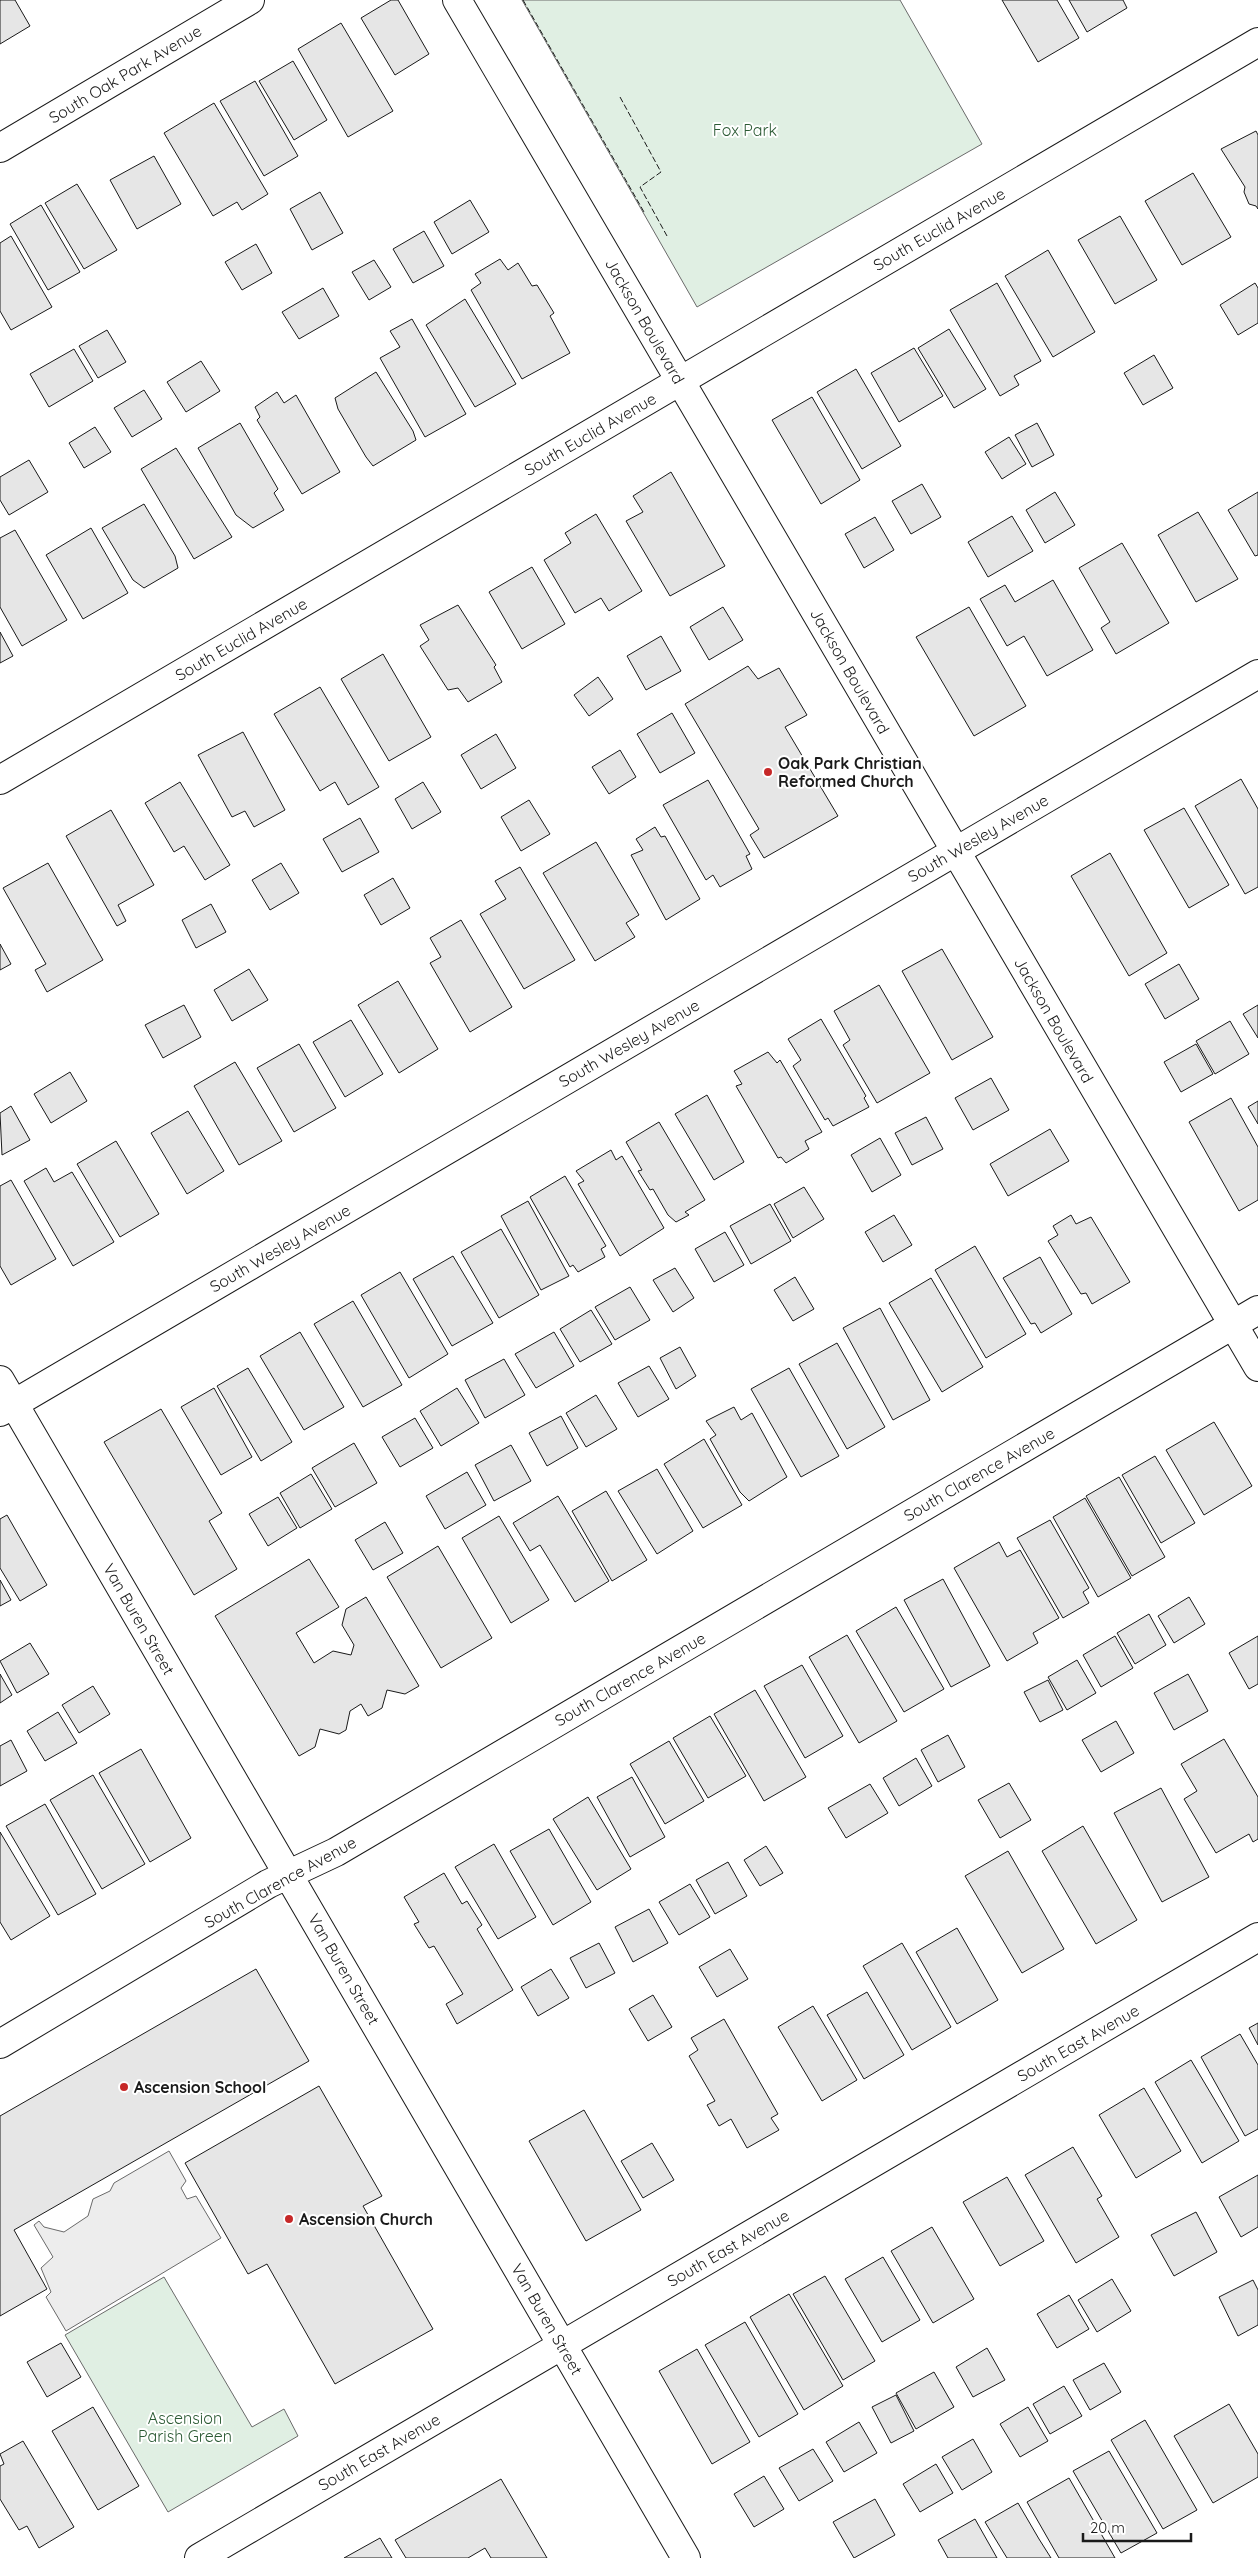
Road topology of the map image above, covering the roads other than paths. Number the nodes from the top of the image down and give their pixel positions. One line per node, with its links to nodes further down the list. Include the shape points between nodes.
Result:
1 (250, 0): 4 (street, South Oak Park Avenue)
2 (456, 0): 5 (street, Jackson Boulevard)
3 (1258, 42): 5 (street, South Euclid Avenue)
4 (0, 148)
5 (680, 381): 7 (street, South Euclid Avenue); 8 (street, Jackson Boulevard)
6 (1258, 674): 8 (street, South Wesley Avenue)
7 (0, 780)
8 (956, 852): 10 (street, Jackson Boulevard); 13 (street, South Wesley Avenue)
9 (1258, 1310): 10 (street, South Clarence Avenue)
10 (1233, 1324): 11 (street, Jackson Boulevard); 14 (street, South Clarence Avenue, via 344,1847)
11 (1258, 1368)
12 (0, 1380): 13 (street, Van Buren Street)
13 (7, 1408): 14 (street, Van Buren Street)
14 (289, 1875): 16 (street, South Clarence Avenue, via 268,1884); 17 (street, Van Buren Street)
15 (1258, 1937): 17 (street, South East Avenue)
16 (0, 2044)
17 (562, 2345): 18 (street, South East Avenue); 19 (street, Van Buren Street)
18 (199, 2558)
19 (686, 2558)

